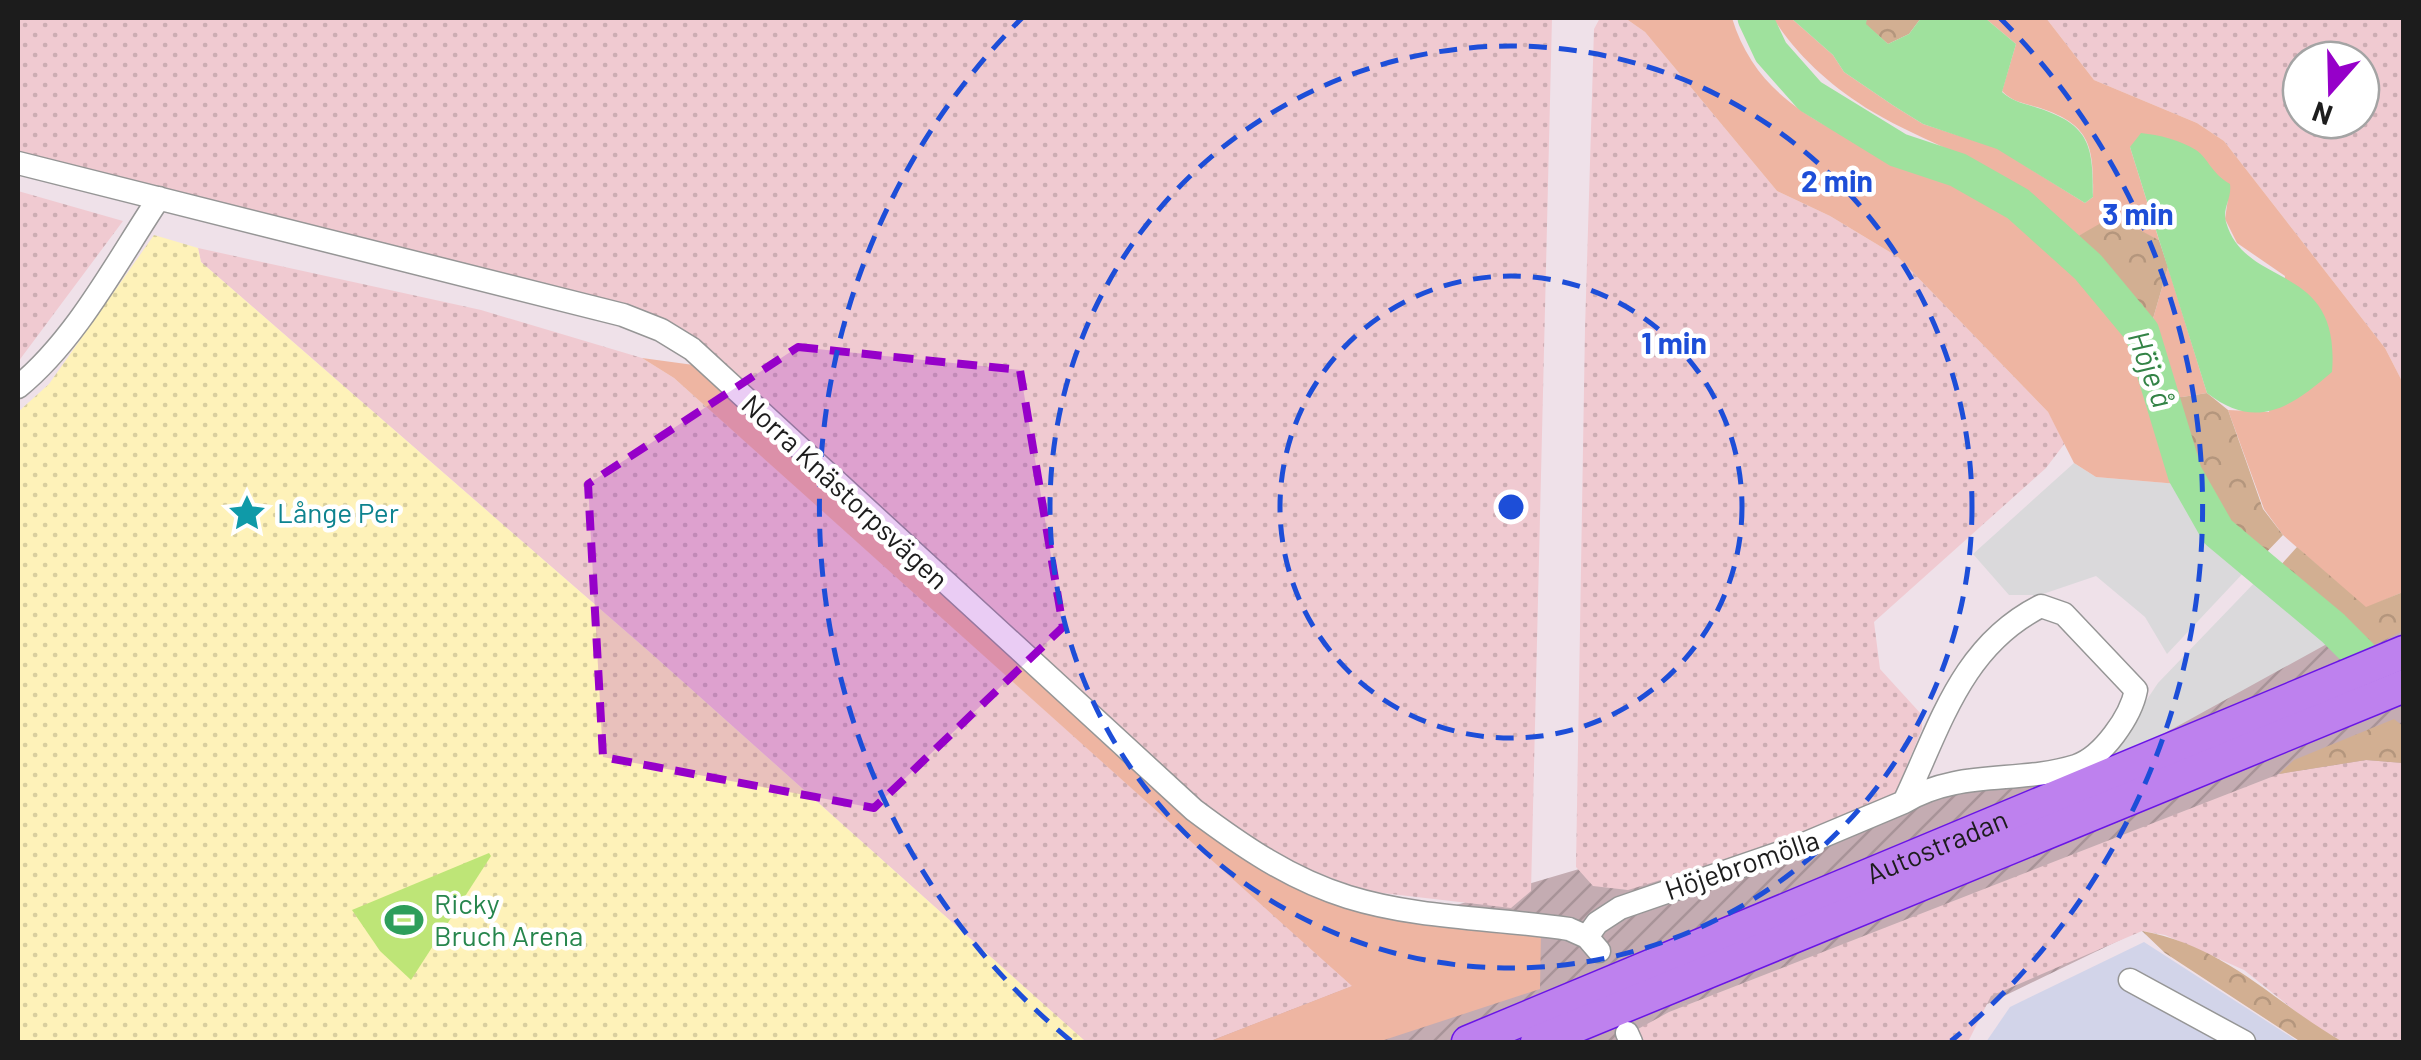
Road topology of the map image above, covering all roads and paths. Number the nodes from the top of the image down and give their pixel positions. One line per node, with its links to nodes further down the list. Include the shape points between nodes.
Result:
1 (18, 162): 2 (street, Norra Knästorpsvägen)
2 (160, 198): 3 (street, via 68,332); 8 (street, Norra Knästorpsvägen, via 662,330 692,349 1194,810 1251,852 1348,898 1569,929)
3 (18, 387)
4 (2404, 652): 6 (highway, Autostradan)
5 (2404, 686): 6 (highway, Autostradan)
6 (2328, 701): 10 (highway, Autostradan); 11 (highway, Autostradan)
7 (1904, 802): 7 (street, Höjebromölla, via 1962,676 1994,639 2041,606 2064,614 2136,690 2133,707 2104,746 2079,766 1962,779); 8 (street, Höjebromölla, via 1620,908 1597,923)
8 (1593, 944)
9 (2130, 980): 12 (street)
10 (1468, 1042)
11 (1537, 1042)
12 (2244, 1042)

